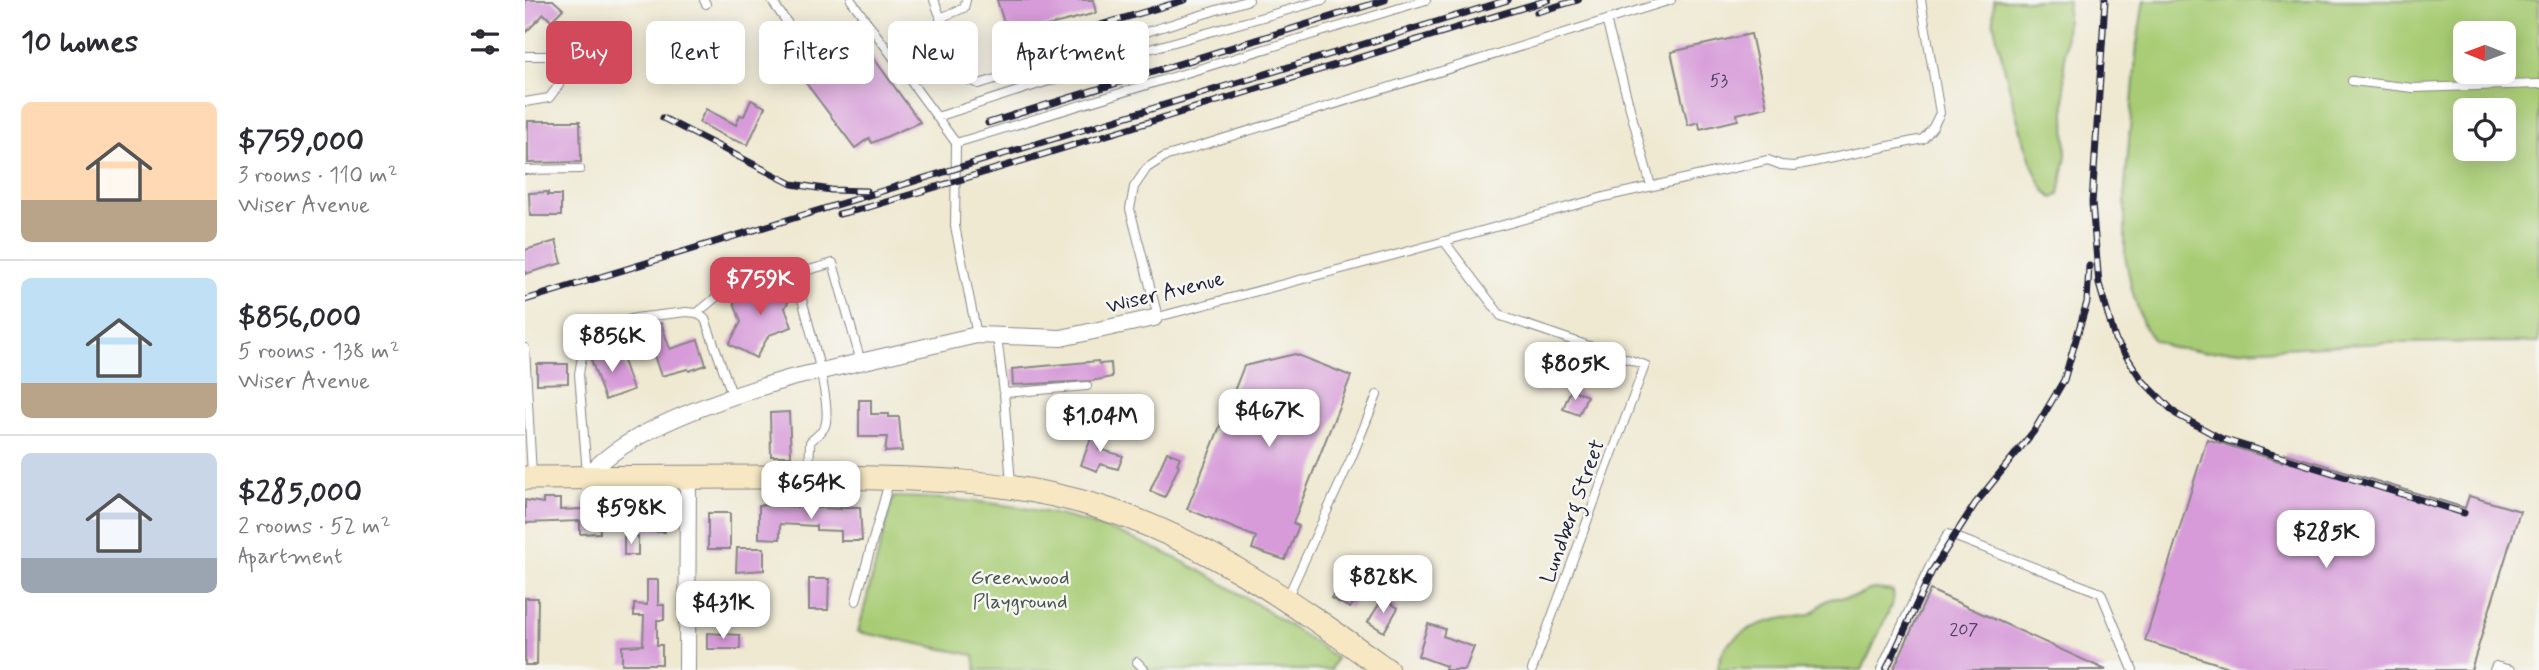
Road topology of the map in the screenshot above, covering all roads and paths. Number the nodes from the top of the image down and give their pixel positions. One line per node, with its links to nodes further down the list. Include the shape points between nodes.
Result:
1 (771, 0): 12 (lane)
2 (851, 0): 17 (lane)
3 (934, 0): 10 (lane)
4 (966, 0): 10 (lane, via 964,8)
5 (1249, 0): 10 (lane, via 979,84 963,78)
6 (1324, 0): 17 (lane, via 1139,52)
7 (1426, 0): 18 (lane)
8 (1671, 0): 11 (lane)
9 (1921, 0): 21 (lane, Wiser Avenue, via 1940,113 1923,139 1794,166 1768,160)
10 (940, 18)
11 (1606, 20): 21 (lane); 25 (lane, via 1164,157 1147,168 1134,187 1130,209)
12 (786, 21)
13 (525, 56): 16 (lane, via 553,56 559,85 549,97)
14 (2352, 80): 15 (lane, via 2413,88)
15 (2539, 84)
16 (525, 102)
17 (937, 117): 18 (lane)
18 (956, 143): 26 (lane, via 955,226)
19 (580, 169): 20 (lane)
20 (525, 170)
21 (1651, 186): 22 (lane, Wiser Avenue)
22 (1444, 241): 25 (lane, Wiser Avenue); 47 (lane, Lundberg Street, via 1501,316 1645,365)
23 (795, 274): 24 (lane, via 777,266 741,277); 29 (lane, via 833,263); 30 (lane)
24 (697, 313): 34 (lane, via 705,319); 35 (lane, via 635,318 604,326 583,350 579,374)
25 (1156, 317): 27 (street, Wiser Avenue, via 1061,338)
26 (977, 335): 27 (street, Wiser Avenue); 29 (street, Wiser Avenue)
27 (997, 336): 32 (lane)
28 (525, 348): 38 (lane)
29 (861, 362): 30 (street, Wiser Avenue)
30 (821, 371): 34 (street, Wiser Avenue); 37 (lane, via 827,413 825,427 810,442)
31 (1087, 386): 32 (lane)
32 (1003, 393): 40 (lane)
33 (1377, 395): 41 (lane)
34 (733, 397): 35 (street, Wiser Avenue, via 645,432 599,462)
35 (587, 477): 36 (main road); 38 (main road)
36 (688, 477): 37 (main road); 45 (street)
37 (809, 477): 39 (main road)
38 (529, 478)
39 (890, 479): 40 (main road); 42 (lane)
40 (1011, 487): 41 (main road, via 1099,507 1149,525 1221,559)
41 (1286, 600): 44 (main road)
42 (856, 601)
43 (1137, 662): 46 (lane)
44 (1384, 669)
45 (687, 670)
46 (1146, 670)
47 (1532, 670)
48 (1881, 670): 49 (lane, via 1948,534 2101,593)
49 (2133, 670)
50 (2494, 670): 51 (lane, via 2496,666)
51 (2511, 670)

